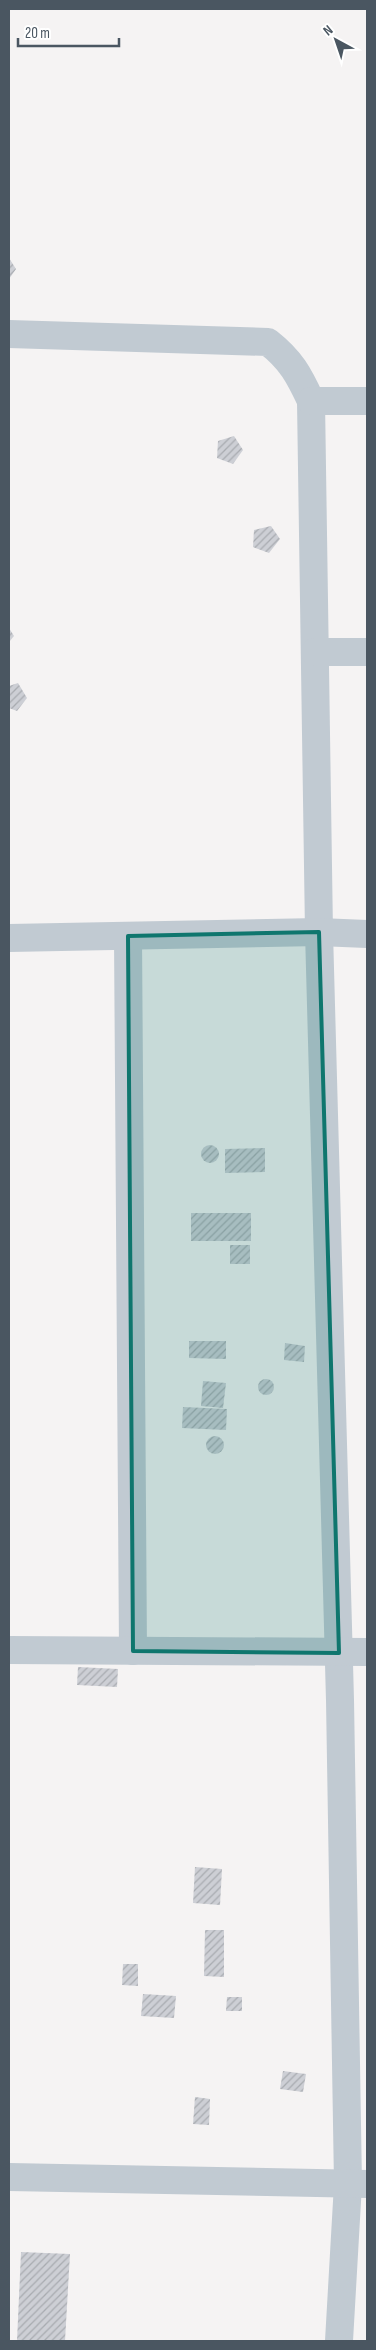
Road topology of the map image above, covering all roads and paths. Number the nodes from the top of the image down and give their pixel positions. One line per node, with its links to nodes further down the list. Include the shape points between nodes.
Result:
1 (9, 334): 2 (street, via 268,342 297,370)
2 (311, 401): 3 (street); 4 (street)
3 (367, 401)
4 (314, 652): 5 (street); 6 (street)
5 (367, 652)
6 (319, 932): 7 (street); 8 (street); 13 (street)
7 (367, 934)
8 (128, 936): 9 (street); 11 (street)
9 (9, 938)
10 (9, 1650): 11 (street)
11 (132, 1651): 13 (street)
12 (367, 1652): 13 (street)
13 (339, 1653): 15 (street)
14 (9, 2177): 15 (street)
15 (358, 2184): 16 (street)
16 (339, 2341)

